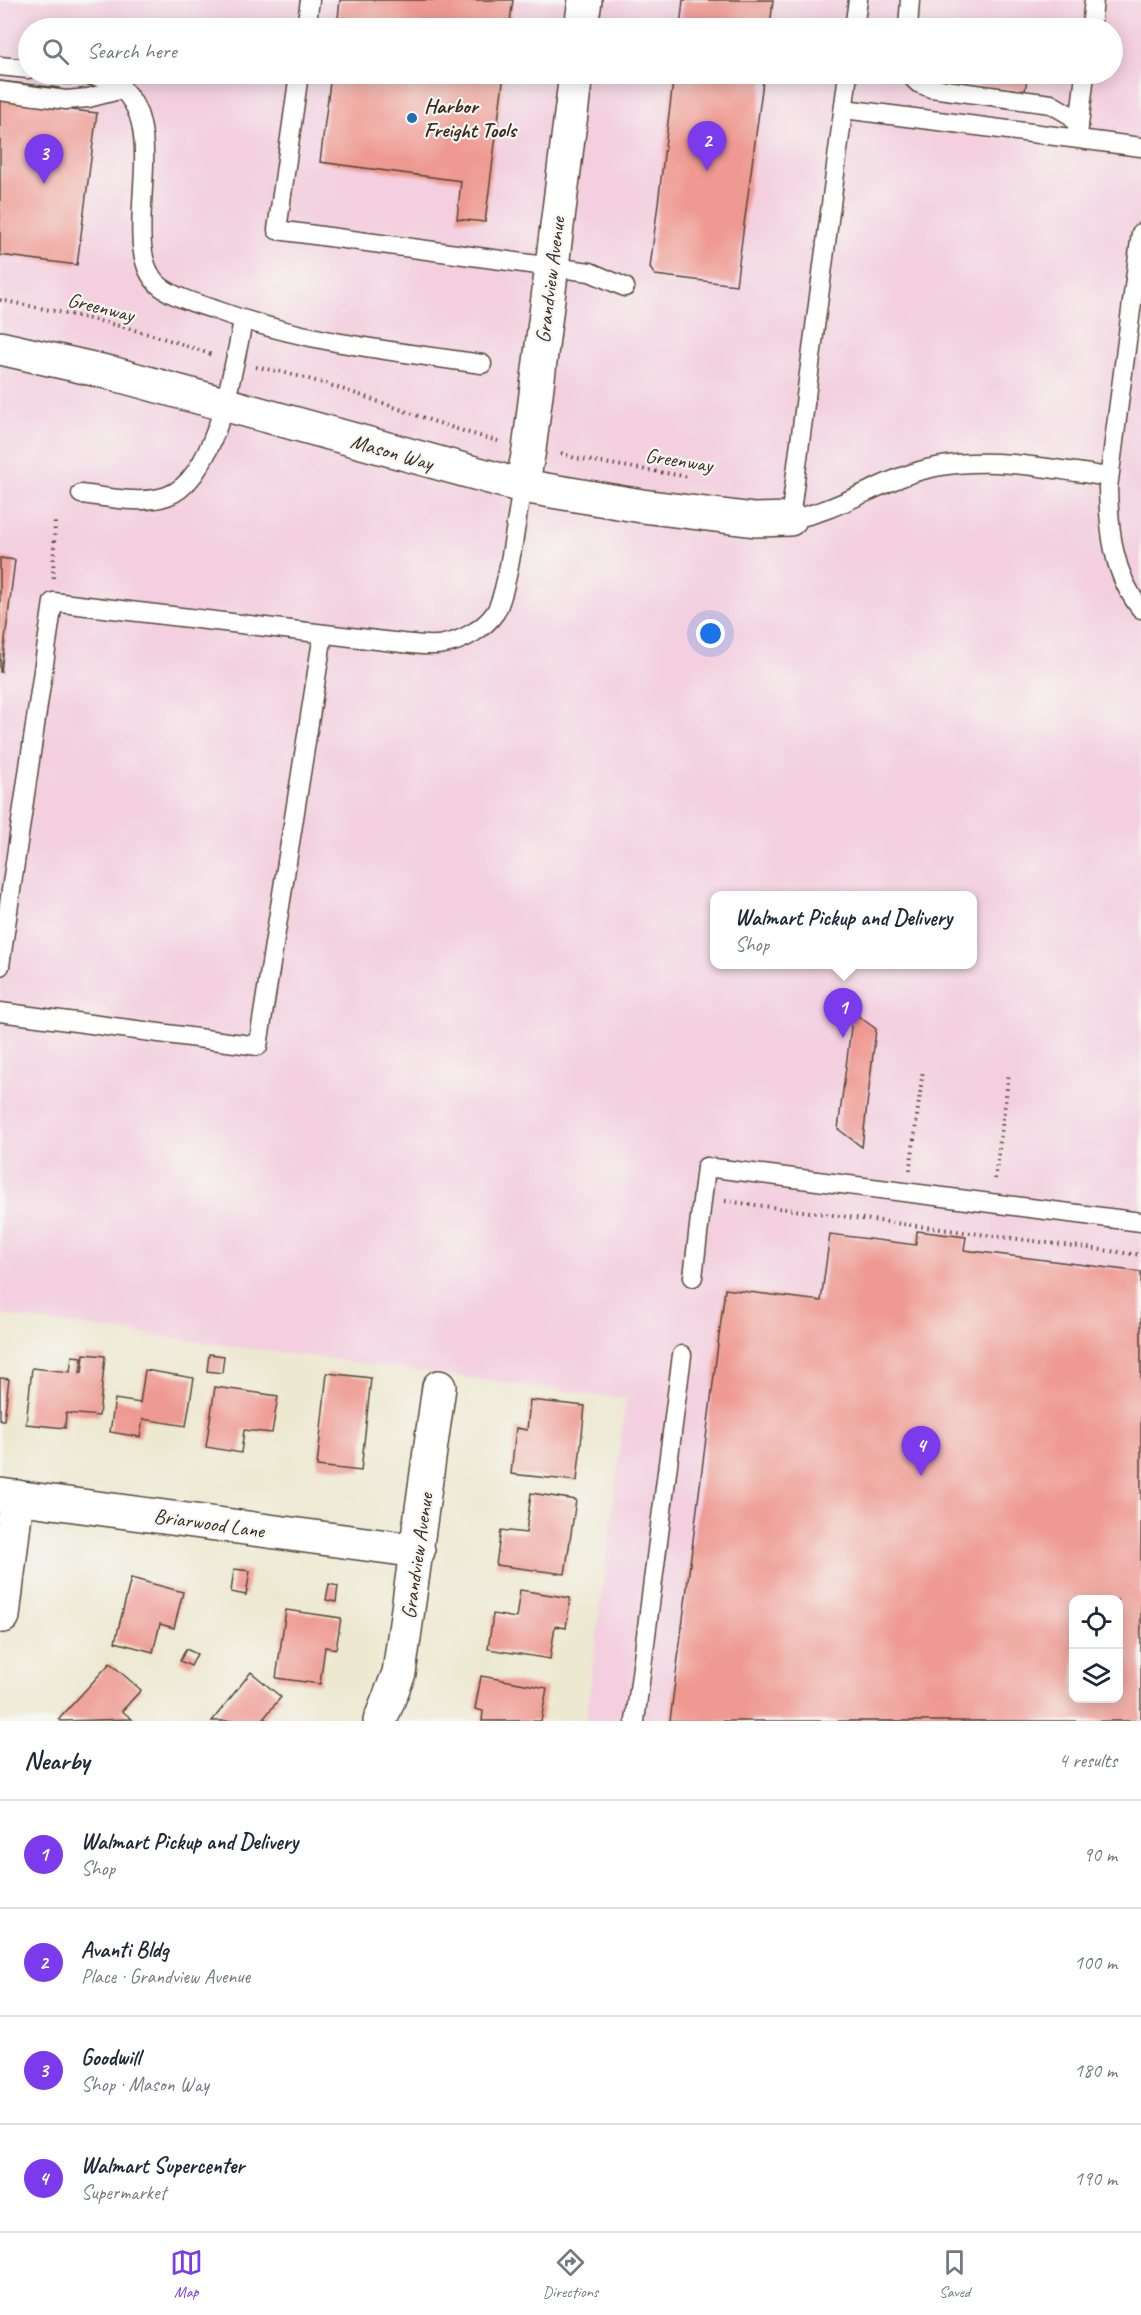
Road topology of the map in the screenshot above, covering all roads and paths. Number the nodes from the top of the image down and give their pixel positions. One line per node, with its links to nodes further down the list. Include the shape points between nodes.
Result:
1 (310, 0): 6 (lane)
2 (585, 0): 7 (street)
3 (858, 0): 8 (lane)
4 (910, 0): 9 (lane)
5 (1094, 0): 10 (lane)
6 (307, 18)
7 (582, 18)
8 (855, 18)
9 (909, 18)
10 (1092, 18)
11 (0, 66): 12 (lane)
12 (18, 68)
13 (113, 84): 19 (lane)
14 (298, 84): 25 (lane, via 276,230)
15 (575, 84): 25 (street, Grandview Avenue)
16 (847, 84): 21 (lane)
17 (921, 84): 22 (lane, via 1051,105 1070,116)
18 (1084, 84): 22 (lane)
19 (123, 89): 20 (lane, via 66,100); 29 (lane, via 144,133 142,253 149,272 161,287)
20 (0, 91)
21 (844, 109): 22 (lane); 42 (lane)
22 (1078, 133): 23 (lane)
23 (1141, 147)
24 (1141, 233): 27 (lane)
25 (552, 269): 26 (lane, via 590,272); 39 (street, Grandview Avenue)
26 (625, 287)
27 (1137, 287): 37 (lane)
28 (0, 300): 31 (path, Greenway)
29 (243, 321): 32 (lane, via 313,339); 34 (lane)
30 (0, 348): 34 (street, Mason Way, via 111,373)
31 (193, 348)
32 (483, 364)
33 (279, 371): 35 (path)
34 (223, 405): 39 (street, Mason Way); 40 (lane, via 197,471 178,492 150,500)
35 (482, 437)
36 (560, 452): 38 (path, Greenway, via 575,458)
37 (1109, 477): 42 (lane, via 970,462 935,467); 44 (lane, via 1109,525 1115,559)
38 (693, 478)
39 (522, 486): 42 (street, Mason Way, via 754,520); 45 (lane, via 502,594 495,613 478,630 442,645)
40 (81, 494)
41 (55, 519): 43 (path)
42 (790, 519)
43 (53, 602): 45 (lane); 46 (lane)
44 (1141, 609)
45 (323, 634): 47 (lane, via 258,1046)
46 (0, 966)
47 (0, 1012)
48 (923, 1070): 50 (path)
49 (1009, 1073): 51 (path)
50 (910, 1174)
51 (994, 1184)
52 (702, 1198): 53 (lane, via 706,1167); 54 (path); 55 (lane)
53 (1141, 1222)
54 (1141, 1255)
55 (693, 1277)
56 (682, 1355): 62 (lane)
57 (440, 1387): 59 (street, Grandview Avenue)
58 (9, 1496): 59 (street, Briarwood Lane); 60 (street)
59 (418, 1551): 61 (street, Grandview Avenue, via 399,1673)
60 (3, 1616)
61 (380, 1721)
62 (635, 1721)

